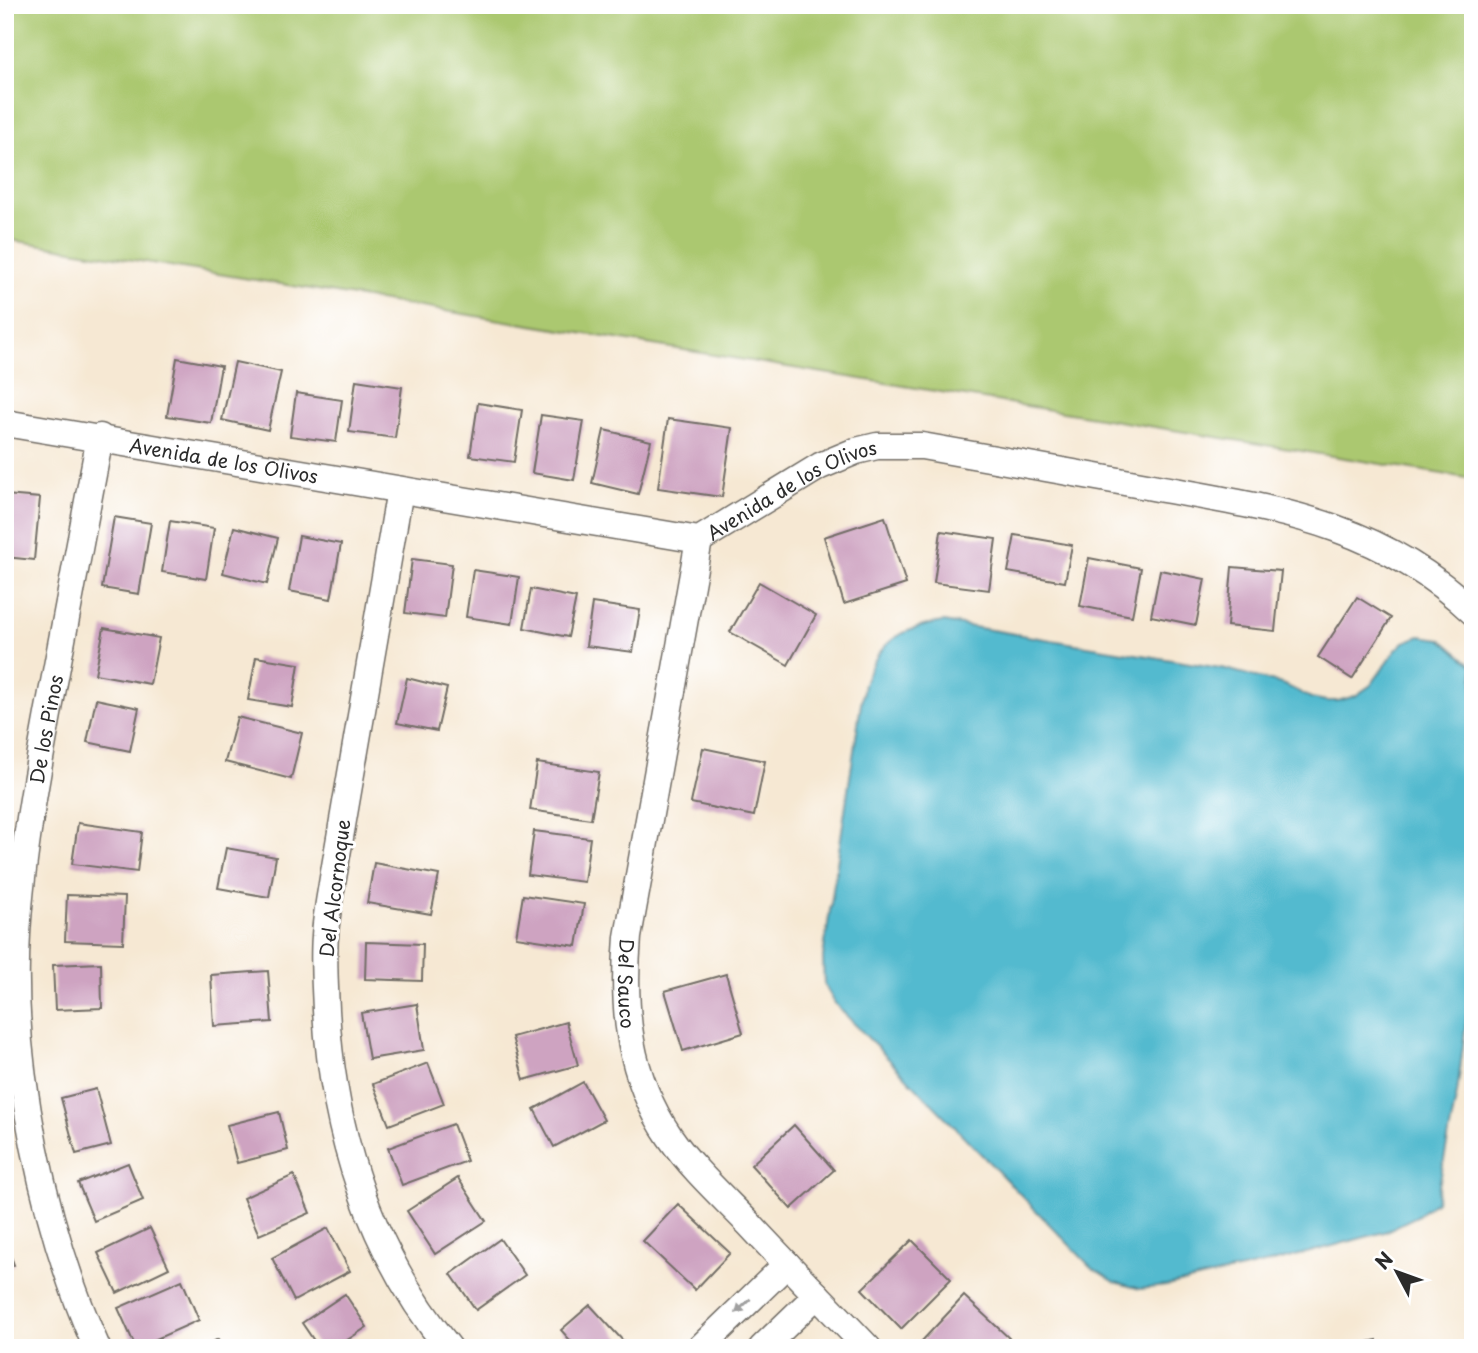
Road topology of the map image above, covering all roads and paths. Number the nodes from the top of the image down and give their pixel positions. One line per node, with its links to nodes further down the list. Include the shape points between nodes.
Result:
1 (5, 423): 2 (street, Avenida de los Olivos)
2 (100, 437): 3 (street, Avenida de los Olivos); 10 (street, De los Pinos, via 32,803 17,935 16,995 29,1116 42,1182)
3 (400, 490): 4 (street, Avenida de los Olivos); 11 (street, Del Alcornoque, via 333,878 325,936 325,994 335,1095 363,1199 408,1292)
4 (699, 540): 5 (street, Avenida de los Olivos, via 820,466 877,446 922,446 1306,517 1377,544); 8 (street, Del Sauco, via 628,937 624,982 628,1035 647,1094 670,1138)
5 (1440, 584): 6 (street); 7 (street)
6 (1473, 594)
7 (1473, 612)
8 (787, 1264): 9 (street, Del Sauco); 12 (street, one-way to 12)
9 (817, 1295): 13 (street); 14 (street, Del Sauco)
10 (97, 1348)
11 (449, 1348)
12 (700, 1348)
13 (762, 1348)
14 (868, 1348)

